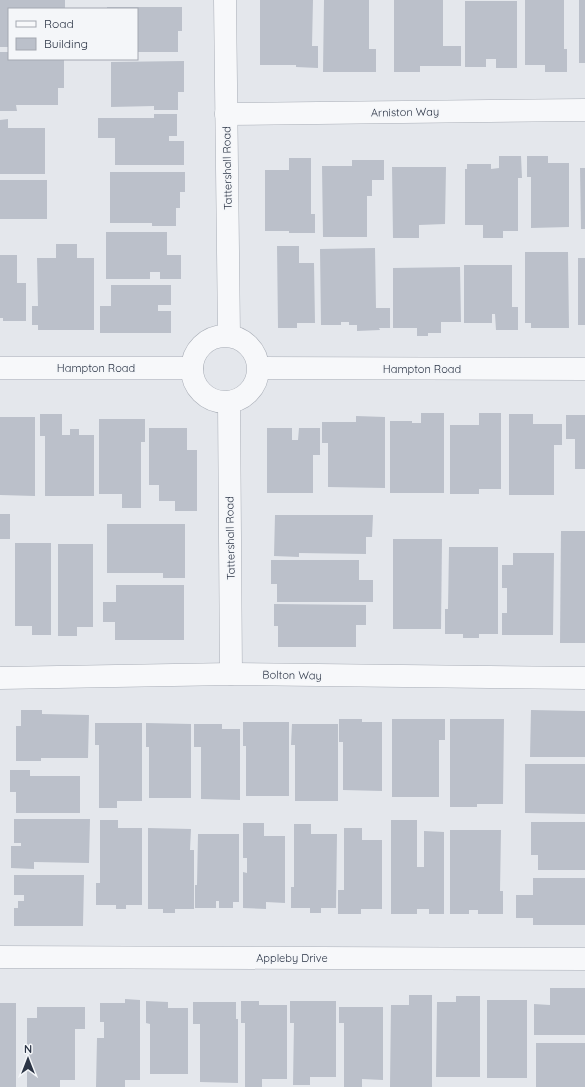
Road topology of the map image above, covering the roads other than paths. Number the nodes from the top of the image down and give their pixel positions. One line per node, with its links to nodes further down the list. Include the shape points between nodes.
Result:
1 (224, 0): 3 (street, Tattershall Road)
2 (585, 110): 3 (street, Arniston Way)
3 (226, 114): 4 (street, Tattershall Road)
4 (229, 335): 6 (street, via 217,336 203,344 194,358); 7 (street, via 241,339 250,346 257,356)
5 (0, 368): 6 (street, Hampton Road)
6 (192, 368): 9 (street, via 200,391 218,402)
7 (259, 368): 8 (street, Hampton Road); 9 (street, via 257,380 251,391 240,399)
8 (585, 370)
9 (229, 402): 10 (street, Tattershall Road)
10 (232, 674): 11 (street, Bolton Way); 12 (street, Bolton Way)
11 (0, 678)
12 (585, 678)
13 (0, 957): 14 (street, Appleby Drive)
14 (585, 959)

